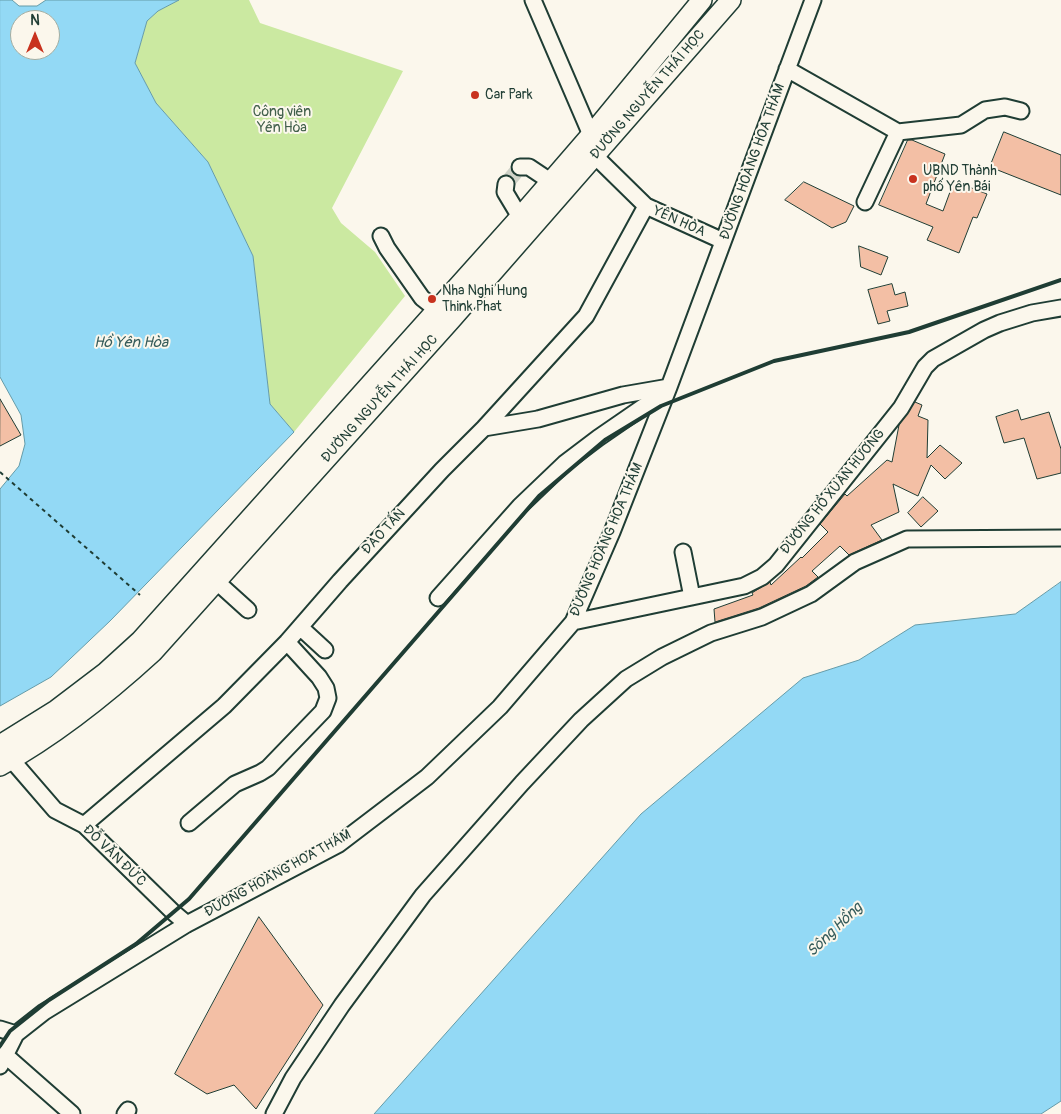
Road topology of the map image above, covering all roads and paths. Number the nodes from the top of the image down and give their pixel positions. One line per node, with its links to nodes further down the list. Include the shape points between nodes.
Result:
1 (533, 0): 8 (street)
2 (702, 0): 8 (main road, ĐƯỜNG NGUYỄN THÁI HỌC)
3 (731, 0): 9 (main road, ĐƯỜNG NGUYỄN THÁI HỌC)
4 (813, 0): 5 (street, ĐƯỜNG HOÀNG HOA THÁM)
5 (787, 69): 7 (street); 17 (street, ĐƯỜNG HOÀNG HOA THÁM)
6 (1021, 112): 7 (street, via 1005,107 985,110 960,125)
7 (898, 132): 13 (street)
8 (592, 134): 11 (main road, ĐƯỜNG NGUYỄN THÁI HỌC)
9 (595, 156): 14 (street, YÊN HÒA); 19 (main road, ĐƯỜNG NGUYỄN THÁI HỌC)
10 (520, 167): 11 (street, via 529,167)
11 (550, 181): 15 (main road, ĐƯỜNG NGUYỄN THÁI HỌC)
12 (506, 184): 15 (street, via 505,192)
13 (865, 202)
14 (646, 206): 17 (street, YÊN HÒA); 21 (street, ĐÀO TẤN, via 586,316)
15 (520, 217): 19 (main road, ĐƯỜNG NGUYỄN THÁI HỌC)
16 (382, 236): 19 (street, via 422,298)
17 (723, 242): 20 (street, ĐƯỜNG HOÀNG HOA THÁM)
18 (1061, 308): 27 (street, ĐƯỜNG HỒ XUÂN HƯƠNG, via 1000,324 937,355 900,408 770,572 744,586)
19 (444, 315): 25 (main road, ĐƯỜNG NGUYỄN THÁI HỌC); 34 (main road, ĐƯỜNG NGUYỄN THÁI HỌC, via 140,641)
20 (667, 393): 21 (street, via 624,395 538,419); 28 (street, via 565,463 520,506); 30 (street, ĐƯỜNG HOÀNG HOA THÁM)
21 (484, 428): 31 (street, ĐÀO TẤN)
22 (0, 472): 26 (path)
23 (1061, 538): 42 (street, via 907,539 855,562 811,594 762,617 711,633 626,679 581,720 423,895 342,1005 293,1078)
24 (683, 552): 27 (street)
25 (217, 582): 29 (street); 34 (main road, ĐƯỜNG NGUYỄN THÁI HỌC, via 154,652 117,685 66,725)
26 (140, 595)
27 (692, 597): 30 (street, ĐƯỜNG HỒ XUÂN HƯƠNG)
28 (438, 598)
29 (248, 610)
30 (573, 622): 37 (street, ĐƯỜNG HOÀNG HOA THÁM, via 500,707 427,777 339,844)
31 (300, 627): 32 (street, ĐÀO TẤN); 33 (street)
32 (287, 642): 35 (street, via 322,681 328,698 323,710 268,768 235,784); 36 (street, ĐÀO TẤN, via 224,706)
33 (325, 650)
34 (3, 754): 36 (street, ĐỖ VĂN ĐỨC, via 55,810)
35 (189, 822)
36 (84, 825): 37 (street, ĐỖ VĂN ĐỨC)
37 (188, 924): 39 (street, ĐƯỜNG HOÀNG HOA THÁM, via 44,1012)
38 (0, 1028): 39 (street)
39 (16, 1034): 40 (street)
40 (3, 1060): 41 (street)
41 (72, 1114)
42 (274, 1114)

